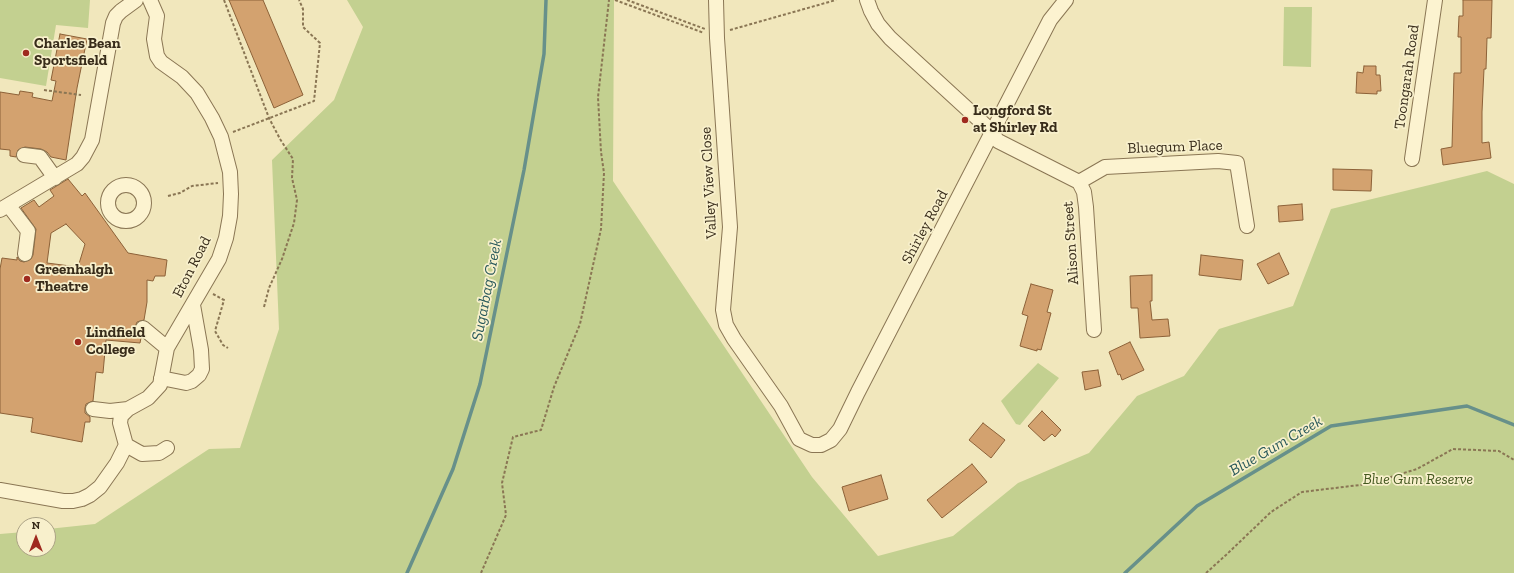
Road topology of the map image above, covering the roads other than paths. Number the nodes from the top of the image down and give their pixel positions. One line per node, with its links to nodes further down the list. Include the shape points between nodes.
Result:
1 (136, 0): 10 (street, via 116,16 113,23 88,149 84,157)
2 (150, 0): 15 (street, Eton Road, via 157,16 154,39 157,56 161,62 182,77 204,104 225,151 231,182 230,216 226,238 219,258)
3 (716, 0): 22 (street, Valley View Close, via 730,227 723,310 726,325 734,339 781,406)
4 (867, 0): 7 (street, Alison Street, via 878,24 890,38)
5 (1066, 0): 7 (street, Shirley Road, via 1050,20)
6 (1435, 0): 9 (street, Toongarah Road)
7 (992, 134): 11 (street, Alison Street, via 998,140); 22 (street, Shirley Road, via 840,429 831,440 821,445 812,445)
8 (24, 154): 10 (street, via 40,157)
9 (1412, 159)
10 (55, 178): 12 (street)
11 (1079, 182): 13 (street, Bluegum Place, via 1105,167 1218,161 1237,163); 17 (street, Alison Street, via 1084,192 1086,207)
12 (4, 208): 14 (street, via 28,231)
13 (1246, 226)
14 (26, 254)
15 (193, 305): 18 (street, Eton Road); 19 (street, via 202,369 199,375 186,383)
16 (143, 328): 18 (street)
17 (1094, 330)
18 (167, 348): 19 (street, Eton Road)
19 (161, 378): 21 (street, Eton Road, via 160,385 148,398)
20 (93, 409): 21 (street, Eton Road)
21 (128, 409): 23 (street, via 120,423)
22 (799, 439)
23 (126, 445): 24 (street, via 142,454 159,453); 25 (street, via 100,487 82,499 63,501)
24 (167, 448)
25 (0, 490)

